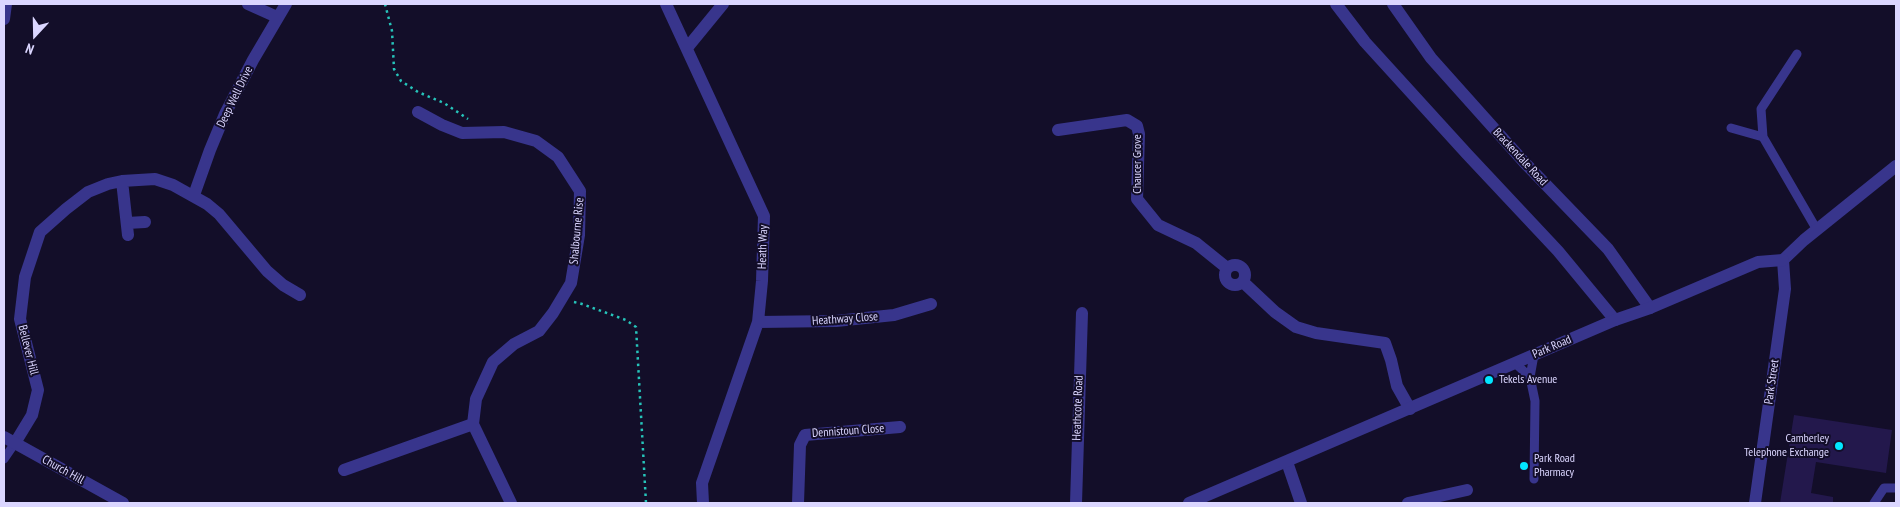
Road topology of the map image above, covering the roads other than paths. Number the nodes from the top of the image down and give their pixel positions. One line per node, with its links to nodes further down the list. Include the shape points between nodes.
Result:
1 (6, 4): 9 (street)
2 (248, 4): 8 (street)
3 (286, 4): 8 (street, Deep Well Drive)
4 (666, 4): 10 (street, Heath Way)
5 (723, 4): 10 (street)
6 (1336, 4): 26 (street, via 1365,42 1558,251)
7 (1393, 4): 24 (street, Brackendale Road, via 1431,58 1608,249)
8 (277, 17): 18 (street, Deep Well Drive, via 225,114)
9 (4, 19)
10 (687, 48): 27 (street, Heath Way, via 764,216)
11 (1797, 54): 15 (lane, via 1760,109)
12 (418, 112): 32 (street, Shalbourne Rise, via 462,133 504,132 536,141 558,158 580,191 579,235 571,283 539,331 514,344 493,362 476,399)
13 (1731, 128): 15 (lane)
14 (1058, 130): 31 (street, Chaucer Grove, via 1127,120 1137,126 1137,200 1158,224 1196,243 1227,268 1234,265 1243,269 1243,282 1296,327 1316,334 1385,343 1397,386)
15 (1763, 137): 20 (lane)
16 (1896, 166): 20 (street)
17 (122, 181): 18 (street, Bellever Hill, via 155,179); 19 (street, via 127,229); 34 (street, Bellever Hill, via 88,192 40,232 25,277 20,319 38,390 32,415)
18 (194, 195): 22 (street, Bellever Hill, via 219,214 267,271)
19 (145, 222)
20 (1817, 230): 21 (street)
21 (1783, 260): 24 (street, Park Road, via 1758,262); 49 (street, Park Street, via 1784,289)
22 (300, 295)
23 (931, 304): 27 (street, Heathway Close, via 894,315 836,321)
24 (1650, 308): 26 (street, Park Road)
25 (1082, 313): 45 (street, Heathcote Road)
26 (1615, 320): 28 (street, Park Road)
27 (758, 322): 43 (street, Heath Way, via 702,483)
28 (1534, 355): 29 (street, Park Road); 30 (lane)
29 (1515, 364): 30 (lane); 31 (street, Park Road)
30 (1530, 377): 38 (lane, via 1535,400)
31 (1410, 409): 36 (street, Park Road)
32 (473, 424): 37 (street); 42 (street)
33 (900, 427): 44 (street, Dennistoun Close, via 805,434 800,445)
34 (9, 440): 35 (lane); 41 (street, Church Hill)
35 (4, 459)
36 (1287, 462): 46 (street, Park Road); 47 (street)
37 (344, 470)
38 (1534, 478)
39 (1896, 488): 50 (lane, via 1884,488)
40 (1467, 490): 48 (street)
41 (123, 503)
42 (511, 503)
43 (703, 503)
44 (798, 503)
45 (1076, 503)
46 (1189, 503)
47 (1301, 503)
48 (1411, 503)
49 (1755, 503)
50 (1874, 503)

